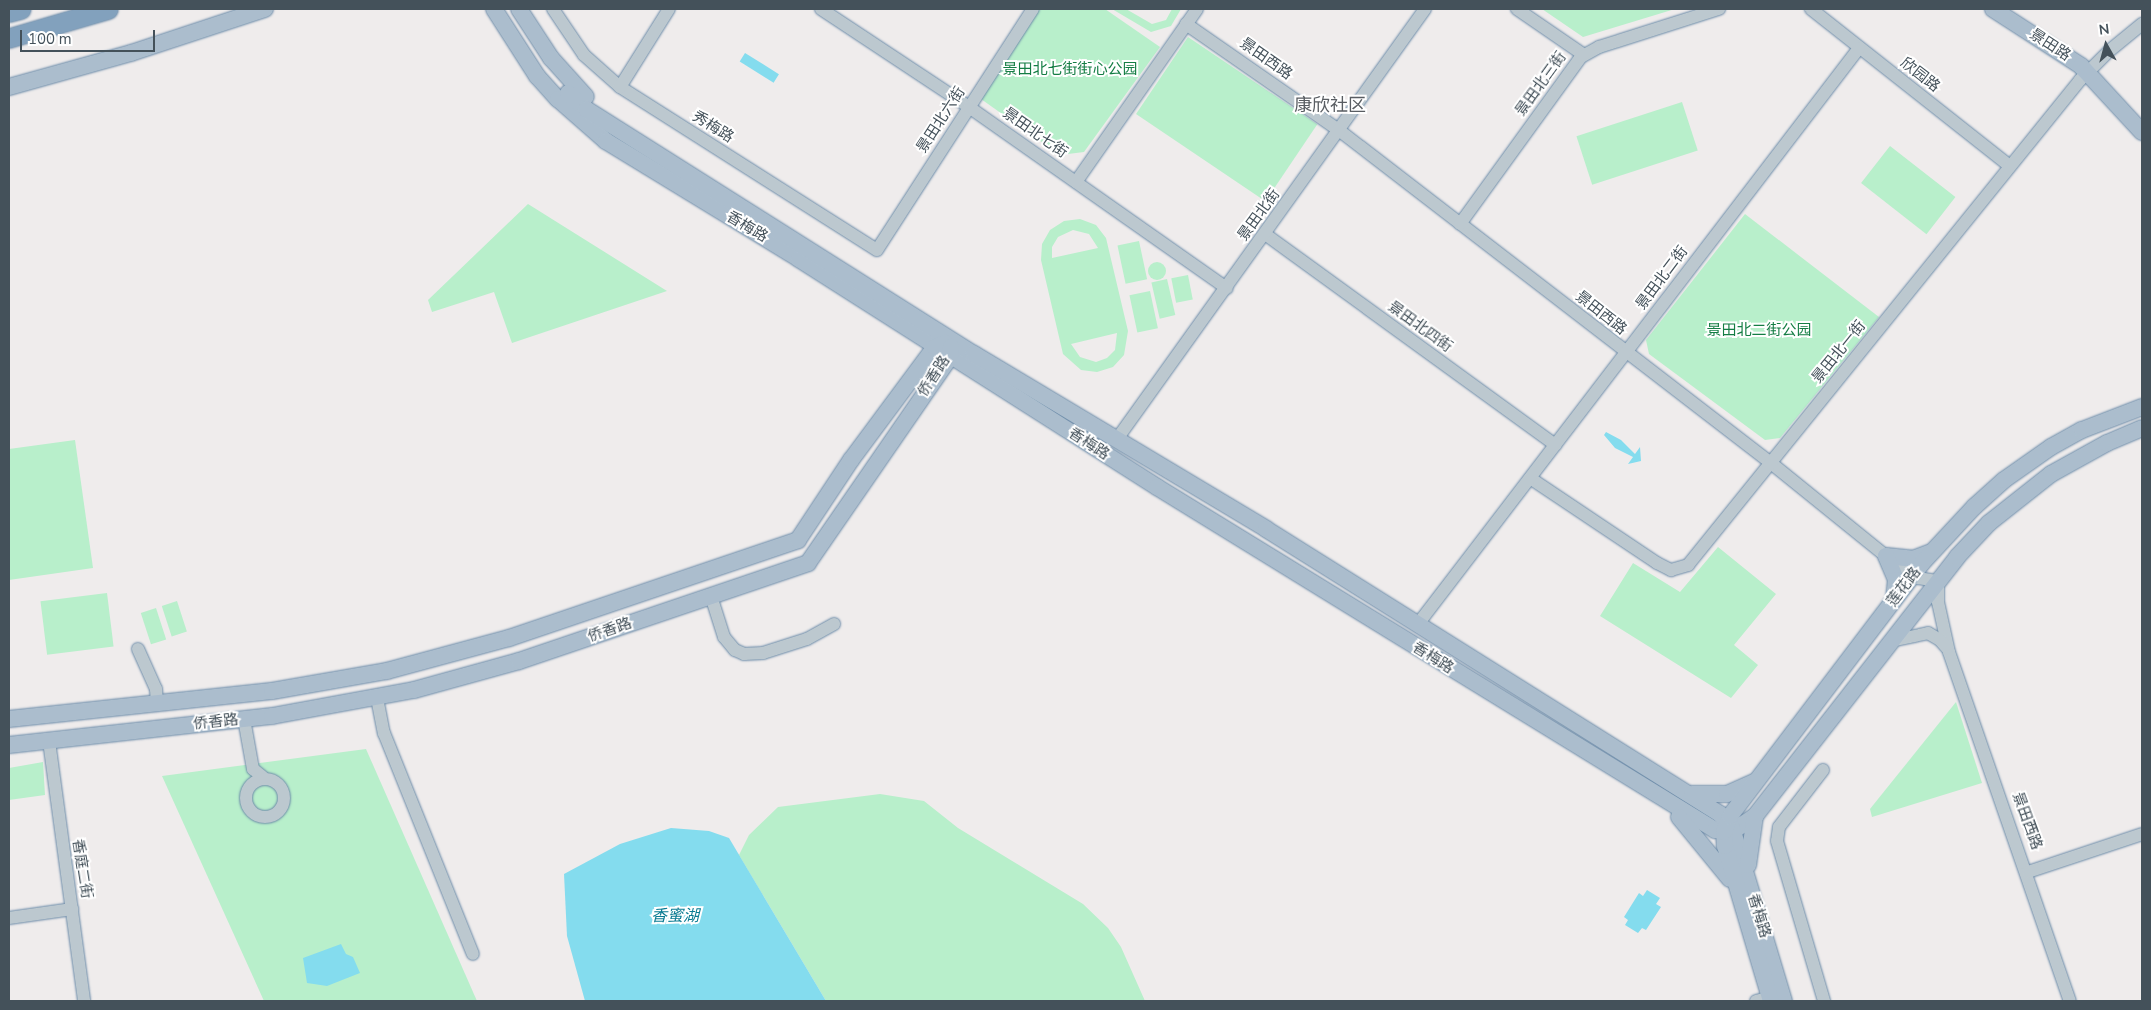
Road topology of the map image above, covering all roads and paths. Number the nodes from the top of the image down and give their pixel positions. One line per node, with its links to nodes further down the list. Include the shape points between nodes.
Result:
1 (21, 9): 19 (highway)
2 (109, 9): 22 (highway)
3 (265, 9): 27 (main road, via 131,53)
4 (482, 9): 33 (main road, via 520,69 542,95 581,129)
5 (494, 9): 26 (main road, 香梅路, via 522,55)
6 (507, 9): 26 (main road, 香梅路)
7 (519, 9): 33 (main road)
8 (553, 9): 28 (street, 秀梅路, via 584,55)
9 (669, 9): 28 (street)
10 (822, 9): 29 (street, 景田北七街)
11 (1033, 9): 29 (street, 景田北六街)
12 (1197, 9): 20 (street)
13 (1425, 9): 31 (street, 景田北街)
14 (1517, 9): 24 (street)
15 (1719, 9): 24 (street, 景田北三街, via 1599,47)
16 (1811, 9): 23 (street, 欣园路)
17 (1994, 9): 25 (main road, 景田路)
18 (2013, 9): 25 (main road, 景田路, via 2068,44)
19 (9, 12)
20 (1186, 24): 31 (street, 景田西路); 35 (street)
21 (2142, 24): 25 (street, 景田北一街)
22 (9, 38)
23 (1859, 48): 34 (street, 欣园路); 42 (street, 景田北二街)
24 (1584, 55): 36 (street, 景田北三街, via 1574,64)
25 (2090, 68): 30 (main road, 景田路); 32 (main road, 景田路); 34 (street, 景田北一街)
26 (550, 83): 33 (main road, 香梅路)
27 (9, 87)
28 (620, 87): 38 (street, 秀梅路)
29 (969, 107): 35 (street, 景田北七街); 38 (street, 景田北六街)
30 (2142, 117)
31 (1340, 131): 36 (street, 景田西路); 37 (street, 景田北街)
32 (2142, 132)
33 (612, 135): 40 (main road, 香梅路); 41 (main road, 香梅路)
34 (2010, 166): 50 (street, 景田北一街)
35 (1076, 182): 39 (street, 景田北七街)
36 (1460, 224): 42 (street, 景田西路)
37 (1267, 232): 39 (street, 景田北街); 48 (street, 景田北四街)
38 (877, 250)
39 (1227, 288): 46 (street, 景田北街)
40 (951, 340): 41 (main road, 侨香路); 43 (main road, 侨香路); 46 (main road, 香梅路)
41 (935, 348): 43 (main road, 香梅路); 66 (main road, 侨香路, via 851,460 798,540 449,656 305,686)
42 (1625, 353): 48 (street, 景田北二街); 50 (street, 景田西路)
43 (950, 357): 47 (main road, 香梅路); 58 (main road, 侨香路, via 808,563)
44 (2142, 406): 53 (main road, 莲花路, via 2082,430 2035,456 1990,492)
45 (2142, 428): 57 (main road, 莲花路, via 2092,450 2024,492 1978,534)
46 (1117, 438): 47 (main road); 49 (main road); 52 (main road, 香梅路)
47 (1084, 442): 49 (main road, 香梅路)
48 (1556, 443): 51 (street, 景田北二街)
49 (1104, 454): 54 (main road, 香梅路)
50 (1771, 463): 51 (street, 景田北一街, via 1688,565 1675,570 1657,563); 55 (street, 景田西路)
51 (1530, 478): 61 (street, 景田北二街)
52 (1266, 529): 54 (main road, via 1258,530 1253,536); 61 (main road, 香梅路)
53 (1936, 548): 55 (main road, via 1913,559); 56 (main road, 莲花路)
54 (1258, 550): 77 (main road, 香梅路)
55 (1886, 556): 56 (street, 景田西路); 59 (main road, via 1896,584)
56 (1912, 577): 57 (street); 59 (main road, 莲花路)
57 (1938, 581): 62 (main road, 莲花路); 64 (street, 景田西路, via 1939,608)
58 (711, 596): 60 (street, via 724,637 735,650 744,654 764,653 807,639); 65 (main road, 侨香路, via 519,661)
59 (1894, 600): 69 (main road, 莲花路)
60 (834, 624)
61 (1418, 624): 76 (main road, 香梅路)
62 (1891, 641): 64 (street, 景田西路, via 1928,633 1940,640); 70 (main road, 莲花路)
63 (138, 649): 66 (street, via 156,689)
64 (1950, 652): 81 (street, 景田西路)
65 (377, 698): 67 (main road, 侨香路); 86 (street, via 386,738)
66 (157, 704): 68 (main road, 侨香路)
67 (244, 719): 71 (main road, 侨香路); 75 (street, via 253,770)
68 (9, 720)
69 (1802, 722): 70 (main road, via 1803,730); 74 (main road, 莲花路)
70 (1818, 735): 78 (main road, 莲花路)
71 (49, 741): 72 (main road, 侨香路); 84 (street, 香庭二街)
72 (9, 745)
73 (1823, 770): 89 (street, via 1779,828 1777,841)
74 (1761, 776): 76 (main road, via 1744,788 1727,794 1706,796); 79 (main road, 莲花路)
75 (263, 777)
76 (1688, 793): 79 (main road, 香梅路)
77 (1657, 797): 79 (main road, 香梅路, via 1706,827); 83 (main road, via 1710,853)
78 (1755, 816): 79 (main road, 莲花路); 82 (main road, via 1748,848)
79 (1728, 828): 82 (main road, 香梅路); 83 (main road, 香梅路, via 1724,846)
80 (2142, 834): 81 (street)
81 (2028, 872): 90 (street, 景田西路)
82 (1748, 883): 87 (main road, 香梅路)
83 (1740, 899): 87 (main road, 香梅路)
84 (72, 908): 85 (street); 88 (street, 香庭二街)
85 (9, 918)
86 (473, 954)
87 (1773, 999)
88 (84, 1001)
89 (1824, 1001)
90 (2070, 1001)

